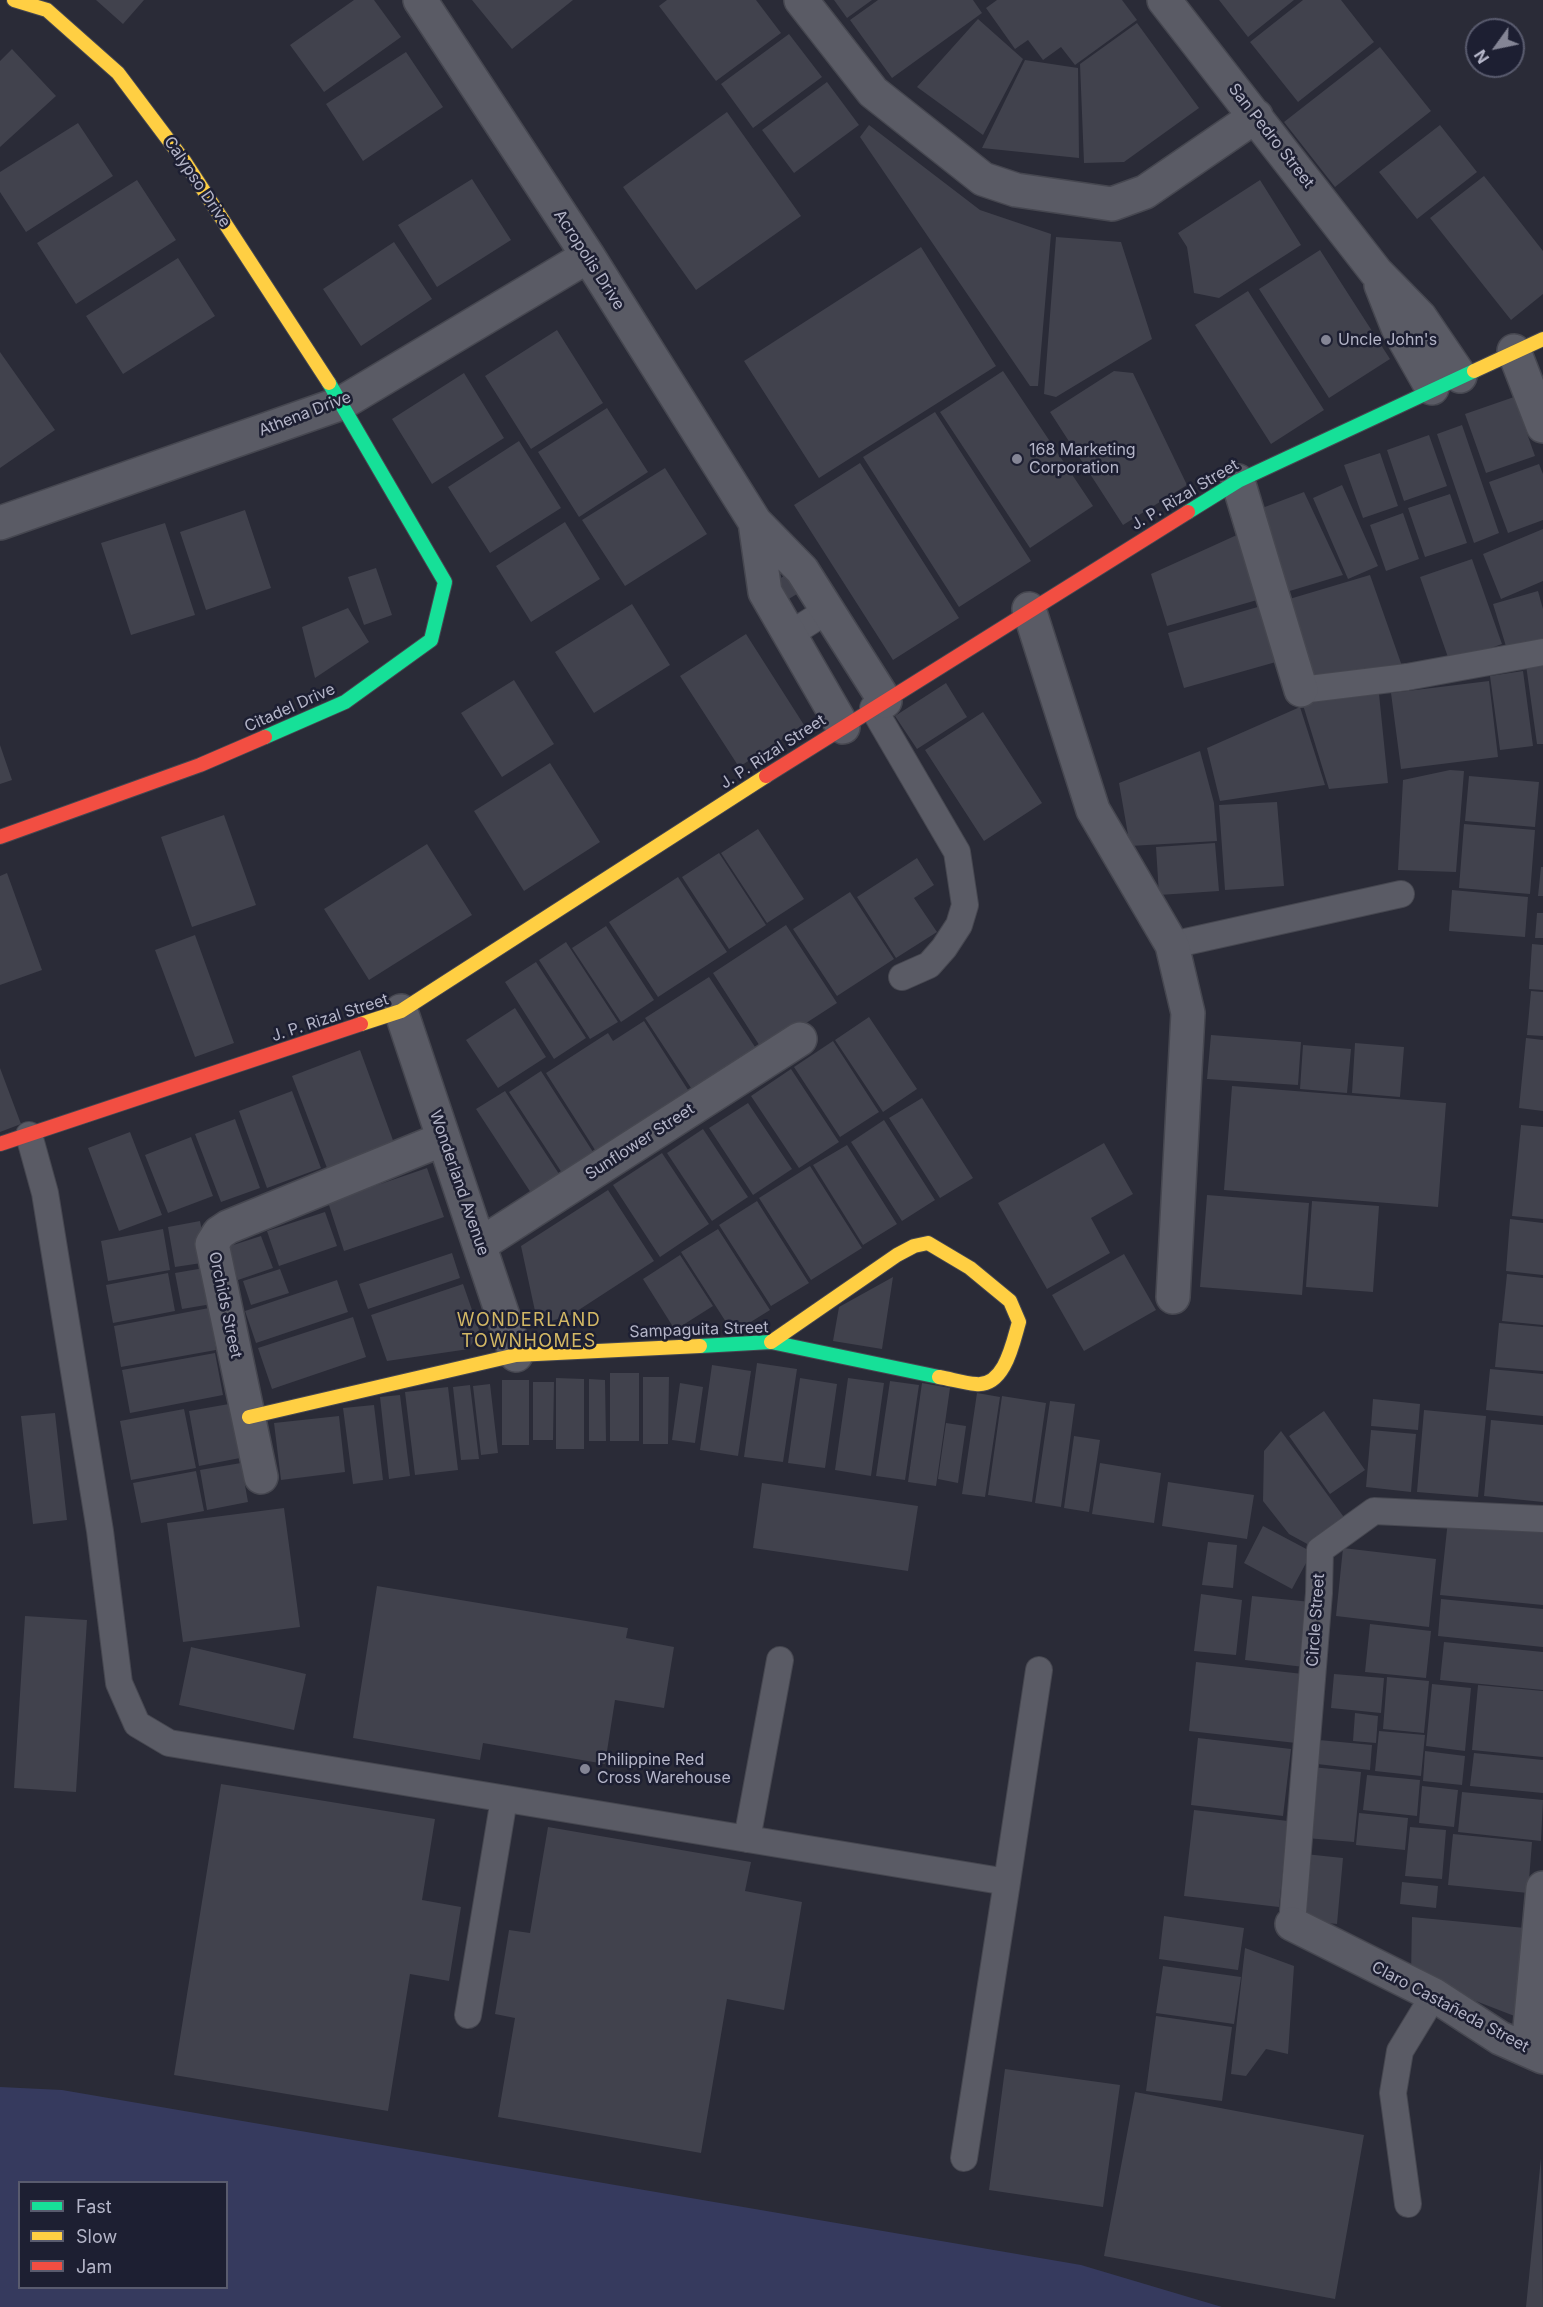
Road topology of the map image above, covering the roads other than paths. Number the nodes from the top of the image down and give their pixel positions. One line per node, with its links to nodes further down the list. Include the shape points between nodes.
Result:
1 (14, 0): 9 (street, Calypso Drive, via 48,10 118,73 185,162)
2 (420, 0): 6 (street, Acropolis Drive)
3 (801, 0): 5 (street, via 873,92 983,179 1016,190 1112,204 1145,192)
4 (1164, 0): 5 (street, San Pedro Street)
5 (1256, 116): 8 (street, San Pedro Street, via 1376,272 1398,328)
6 (588, 256): 9 (street, Athena Drive); 12 (street, Acropolis Drive)
7 (1529, 345): 8 (street, J. P. Rizal Street); 10 (street)
8 (1446, 382): 11 (street, J. P. Rizal Street)
9 (342, 403): 13 (street, Athena Drive); 21 (street, Citadel Drive, via 445,582 431,640 345,702 200,765)
10 (1543, 426)
11 (1238, 481): 14 (street, J. P. Rizal Street); 18 (street)
12 (755, 522): 15 (street, Acropolis Drive, via 802,570); 16 (street, Acropolis Drive, via 765,592)
13 (0, 523)
14 (1029, 609): 19 (street, J. P. Rizal Street); 23 (street, via 1093,810)
15 (828, 610): 16 (lane); 19 (street, Acropolis Drive)
16 (789, 635): 20 (street, Acropolis Drive)
17 (1543, 652): 18 (lane, via 1407,677)
18 (1301, 690)
19 (879, 704): 20 (street, J. P. Rizal Street); 24 (lane, via 957,852 965,905 959,925 944,948 929,965)
20 (843, 727): 25 (street, J. P. Rizal Street)
21 (0, 837)
22 (1401, 894): 23 (lane)
23 (1172, 945): 31 (street, via 1188,1013)
24 (902, 977)
25 (401, 1011): 27 (street, J. P. Rizal Street); 28 (street, Wonderland Avenue)
26 (800, 1039): 30 (street, Sunflower Street)
27 (29, 1134): 29 (street, J. P. Rizal Street); 39 (lane, via 45,1193 100,1531 119,1683 137,1724 169,1743)
28 (443, 1139): 30 (street, Wonderland Avenue); 34 (street, Orchids Street, via 219,1233 212,1244)
29 (0, 1144)
30 (481, 1244): 33 (street, Wonderland Avenue)
31 (1173, 1297)
32 (771, 1342): 32 (street, Sampaguita Street, via 979,1385 993,1380 1004,1369 1019,1322 1010,1301 970,1268 928,1243 897,1255); 33 (street, Sampaguita Street)
33 (516, 1355): 34 (street, Sampaguita Street)
34 (249, 1417): 35 (street, Orchids Street)
35 (261, 1477)
36 (1543, 1519): 43 (lane, Circle Street, via 1374,1511 1320,1550)
37 (780, 1660): 40 (lane)
38 (1039, 1670): 41 (lane)
39 (504, 1799): 40 (lane); 45 (lane)
40 (747, 1839): 41 (lane)
41 (1007, 1882): 47 (lane)
42 (1543, 1888): 46 (street)
43 (1292, 1924): 44 (street, Claro Castañeda Street)
44 (1434, 1995): 46 (street, Claro Castañeda Street, via 1500,2038); 48 (lane, via 1400,2051 1392,2093)
45 (468, 2015)
46 (1536, 2053)
47 (964, 2158)
48 (1408, 2204)

